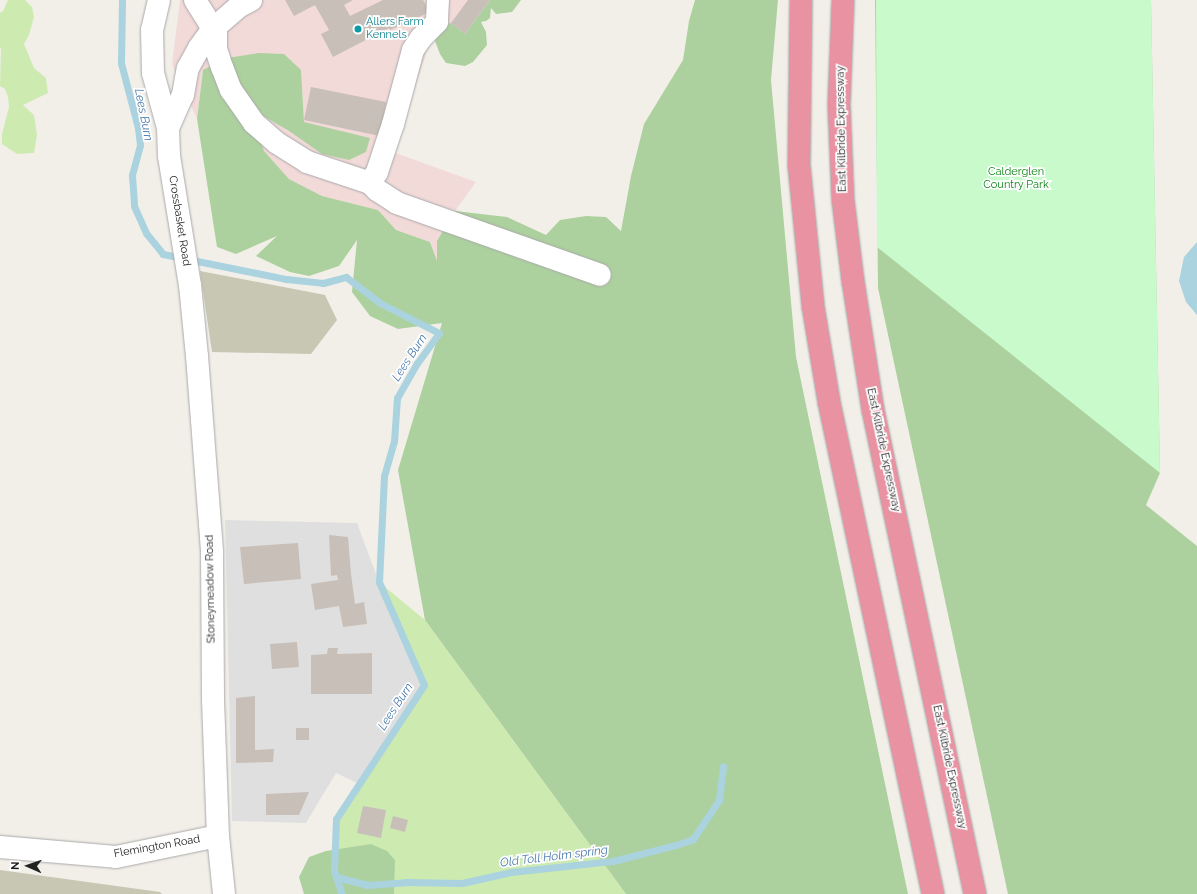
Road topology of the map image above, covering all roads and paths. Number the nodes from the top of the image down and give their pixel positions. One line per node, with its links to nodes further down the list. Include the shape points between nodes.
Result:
1 (159, 0): 8 (street, via 152,30 153,74)
2 (195, 0): 7 (street)
3 (251, 0): 7 (street, via 238,7)
4 (438, 0): 9 (street, via 437,22 413,50 393,124 377,172)
5 (801, 0): 15 (highway, via 799,165 813,306 829,402)
6 (843, 0): 16 (highway, East Kilbride Expressway, via 839,105 843,200 853,281 873,410)
7 (215, 27): 8 (street, via 188,68 183,95); 9 (street, via 216,49 231,90 254,123 277,143 307,162)
8 (168, 128): 11 (street, Crossbasket Road, via 169,156)
9 (370, 183): 10 (street, via 397,204)
10 (600, 275)
11 (190, 285): 12 (street, Stoneymeadow Road, via 212,553 212,700)
12 (218, 836): 13 (street, Flemington Road, via 116,857); 14 (street, Stoneymeadow Road)
13 (0, 847)
14 (224, 894)
15 (933, 894)
16 (975, 894)

